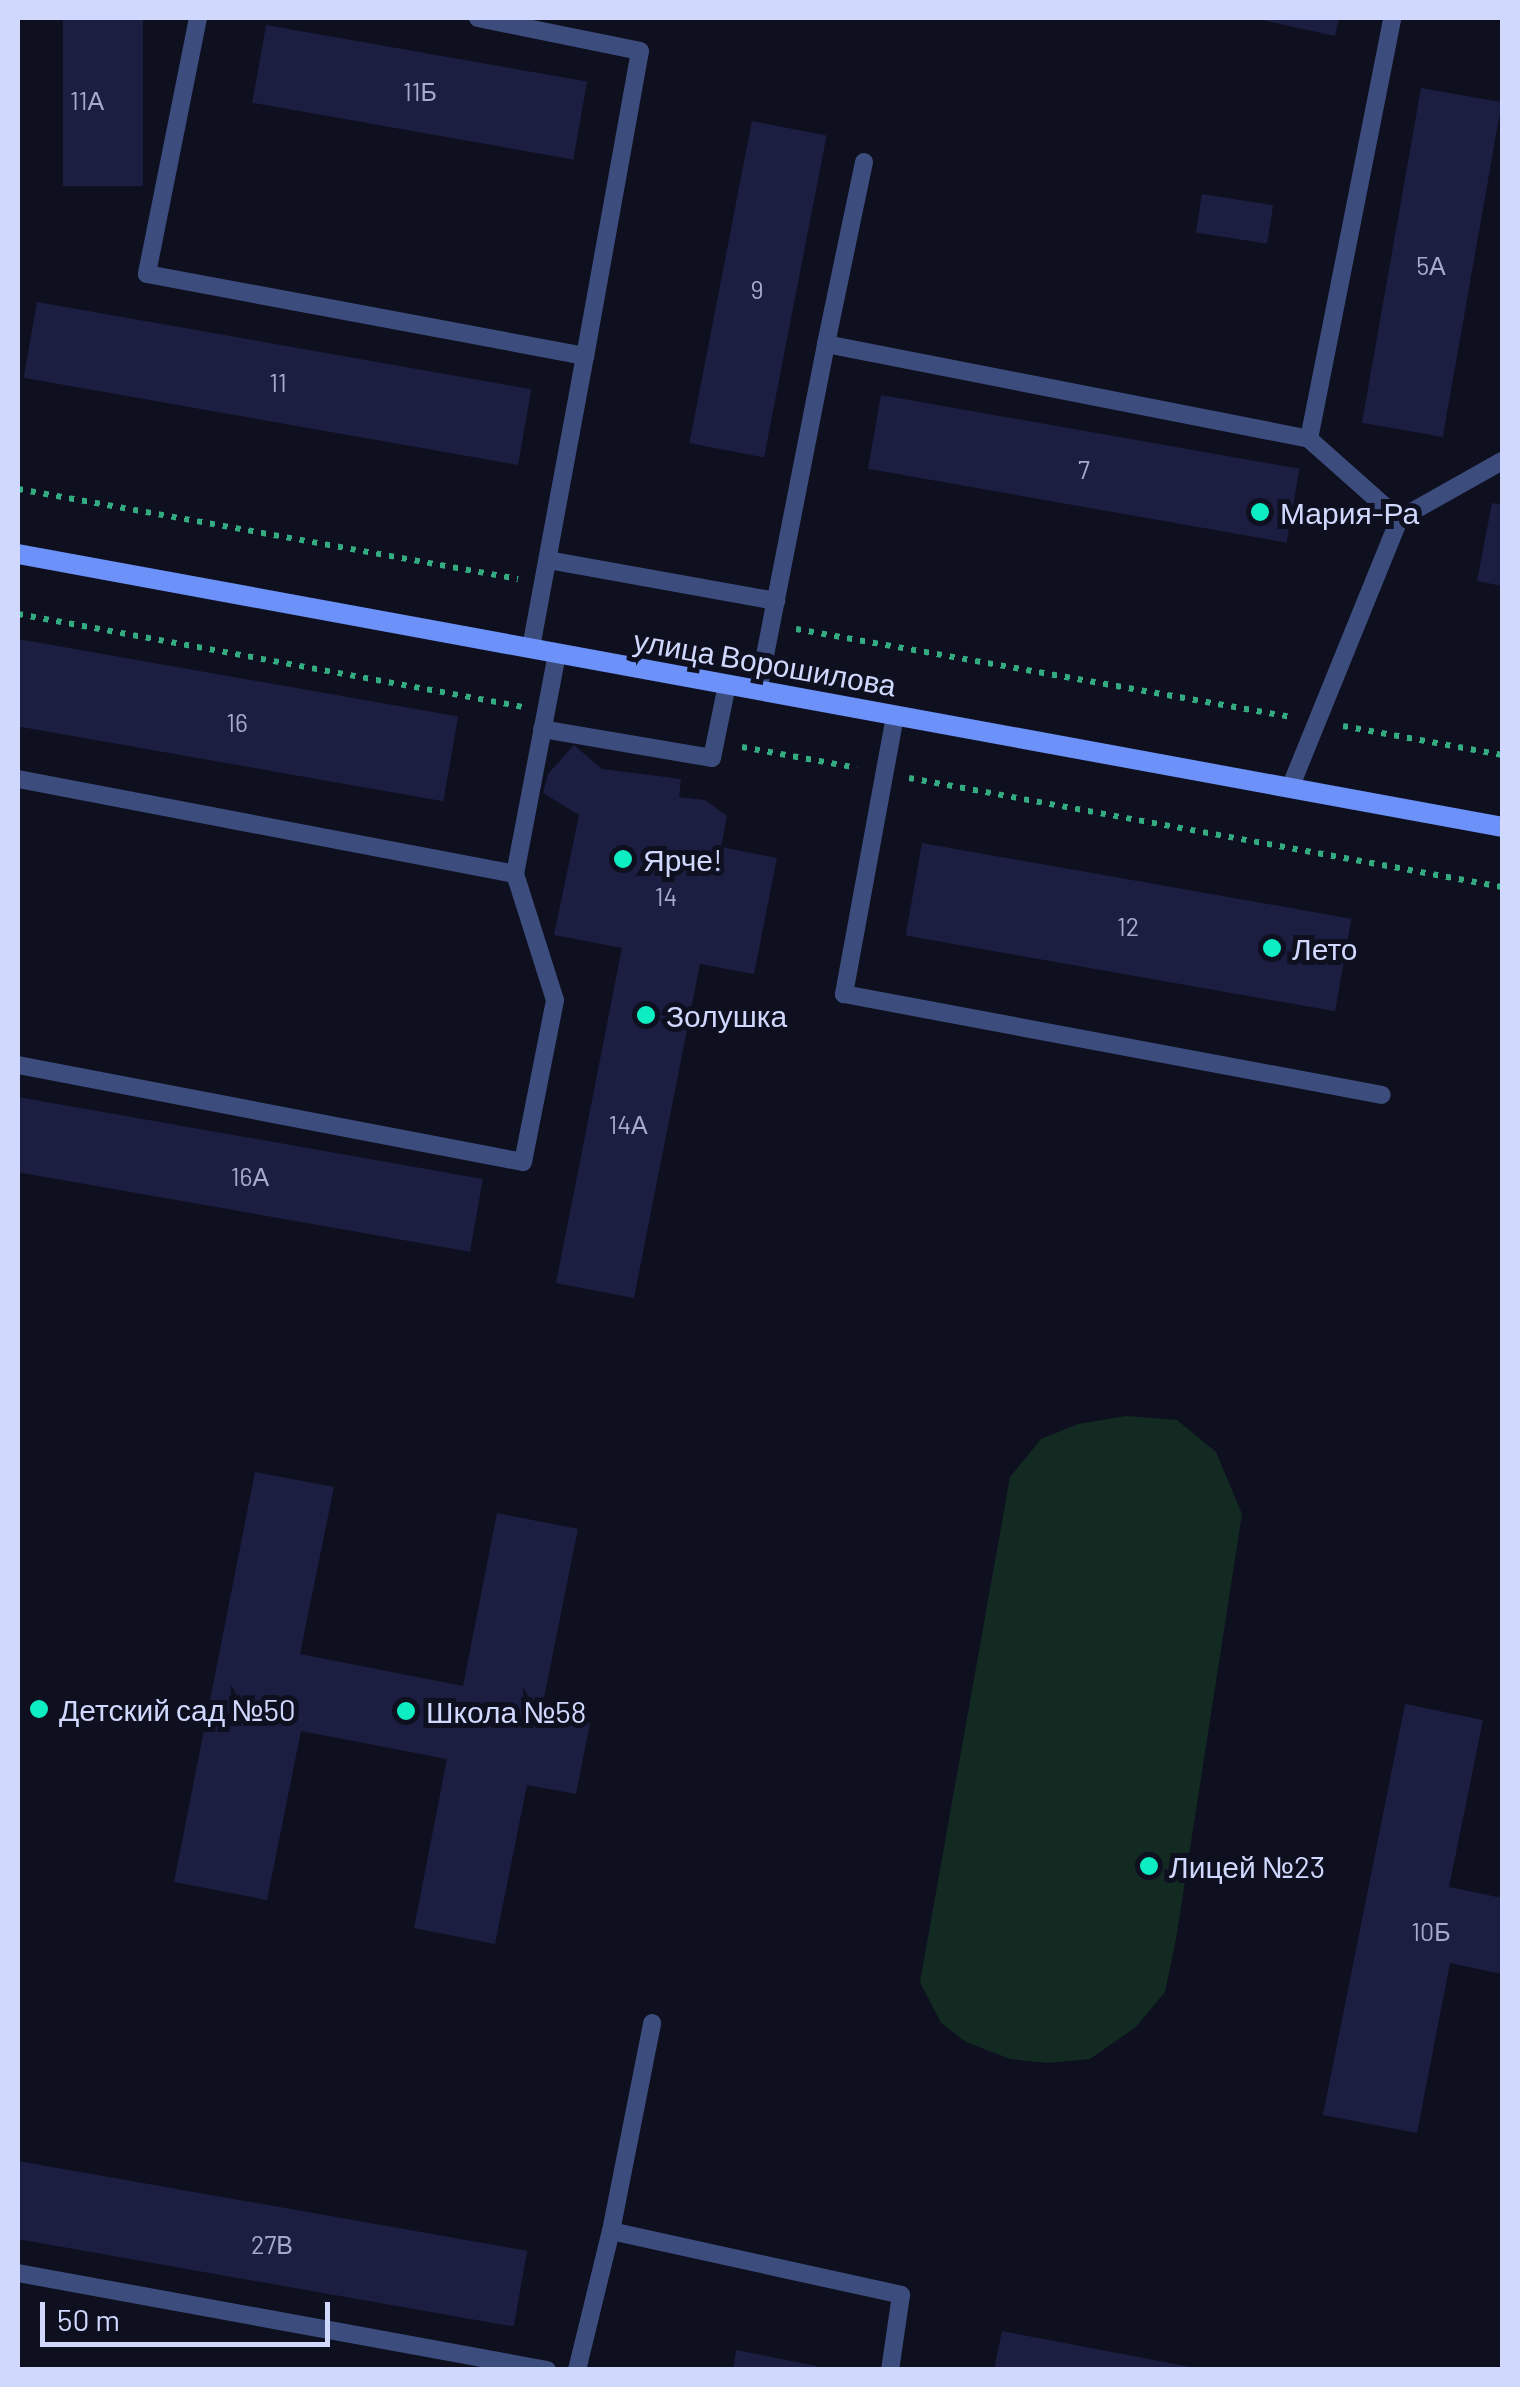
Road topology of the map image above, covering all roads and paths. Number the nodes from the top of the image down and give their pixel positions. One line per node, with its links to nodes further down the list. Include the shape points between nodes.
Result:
1 (198, 18): 6 (lane, via 147,274)
2 (478, 18): 6 (lane, via 640,51)
3 (1392, 18): 7 (lane)
4 (864, 162): 5 (lane)
5 (826, 344): 7 (lane); 12 (lane)
6 (586, 356): 11 (lane)
7 (1309, 439): 9 (lane)
8 (1502, 462): 9 (lane)
9 (1399, 519): 23 (lane)
10 (18, 554): 14 (street, улица Ворошилова)
11 (548, 560): 12 (lane); 14 (lane)
12 (776, 601): 17 (lane)
13 (18, 614): 19 (path)
14 (531, 647): 15 (street, улица Ворошилова)
15 (557, 654): 16 (street, улица Ворошилова); 19 (lane)
16 (727, 685): 17 (street, улица Ворошилова); 20 (lane)
17 (758, 691): 18 (street, улица Ворошилова)
18 (895, 716): 21 (lane); 23 (street, улица Ворошилова)
19 (544, 720): 20 (lane, via 712,758); 25 (lane)
20 (715, 742): 21 (path)
21 (884, 774): 26 (path); 28 (lane, via 844,994)
22 (18, 778): 25 (lane)
23 (1290, 788): 24 (street, улица Ворошилова)
24 (1502, 827)
25 (515, 874): 27 (lane, via 555,1000 523,1162)
26 (1502, 887)
27 (18, 1064)
28 (1382, 1095)
29 (652, 2023): 30 (lane)
30 (611, 2230): 33 (lane); 34 (lane, via 901,2294)
31 (18, 2272): 32 (lane)
32 (548, 2370)
33 (577, 2370)
34 (890, 2370)

